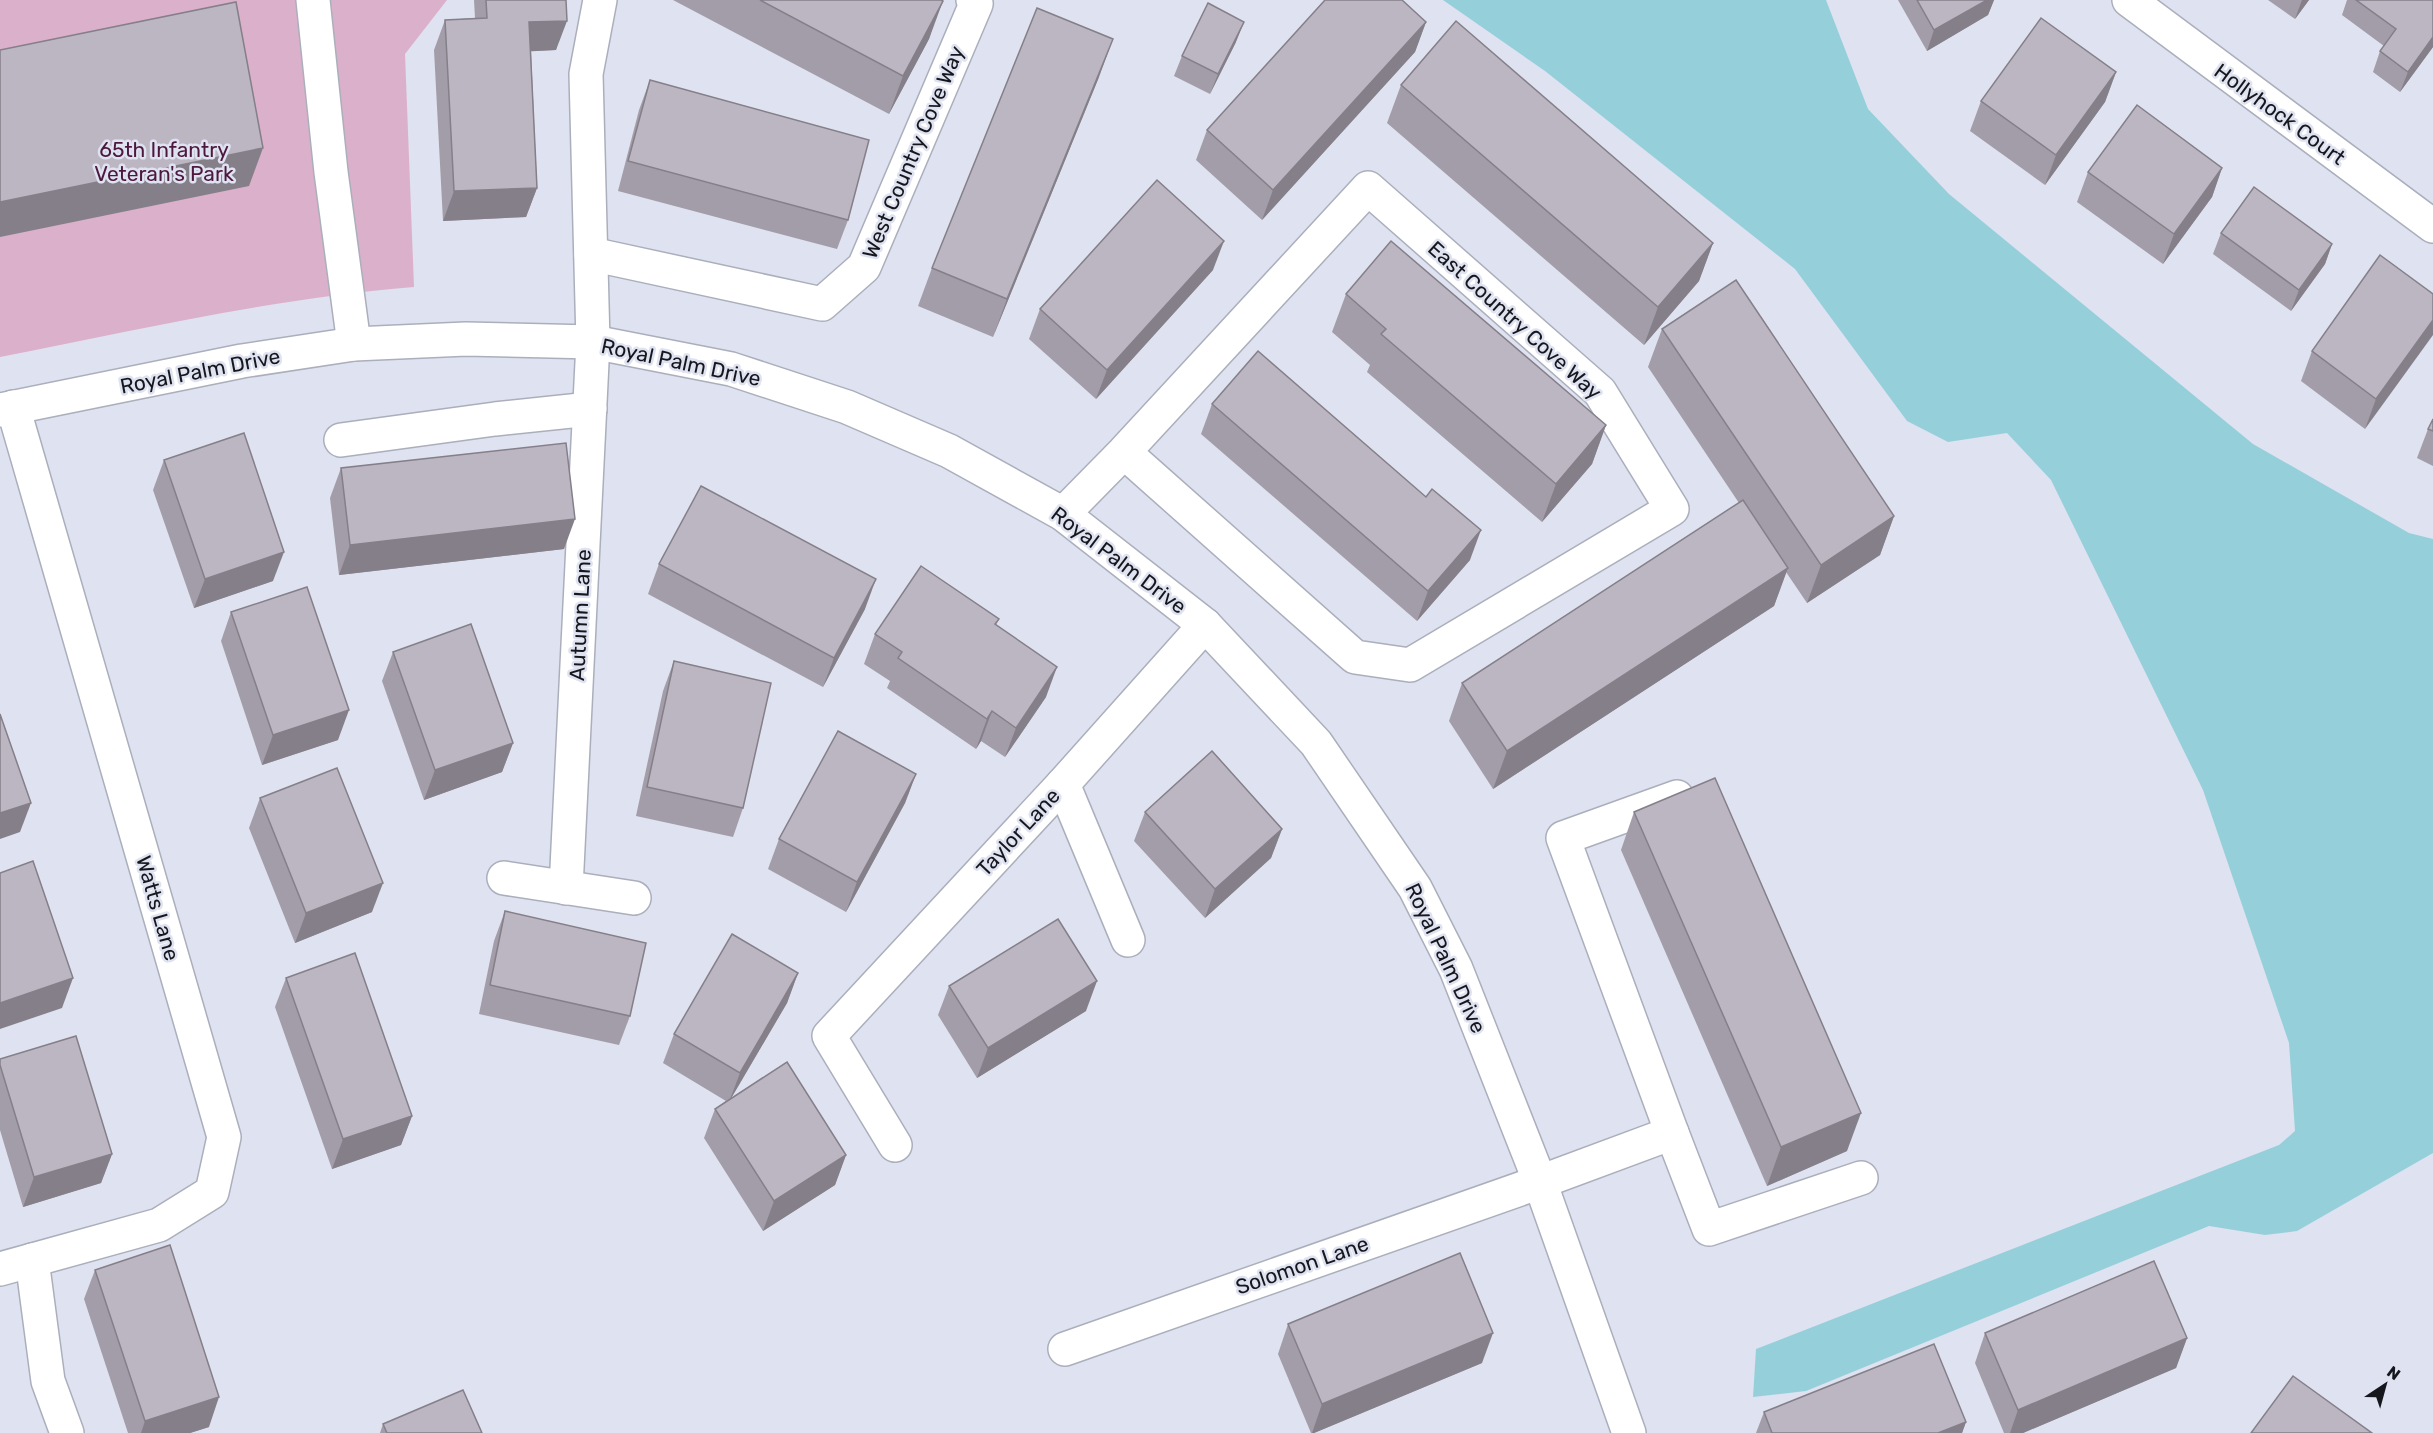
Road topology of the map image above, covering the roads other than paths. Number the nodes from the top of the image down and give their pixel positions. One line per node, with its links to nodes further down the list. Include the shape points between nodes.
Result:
1 (313, 0): 8 (street)
2 (600, 0): 6 (street, via 586,74)
3 (973, 0): 6 (street, West Country Cove Way, via 976,4 864,267 822,304)
4 (2129, 0): 5 (street, Hollyhock Court)
5 (2433, 226)
6 (591, 254): 7 (street)
7 (593, 342): 8 (street, Royal Palm Drive, via 466,339); 10 (street, Autumn Lane); 13 (street, Royal Palm Drive, via 731,369 847,407 949,451)
8 (354, 344): 9 (street, Royal Palm Drive, via 242,361)
9 (7, 408): 25 (street, Watts Lane, via 224,1137 212,1192 159,1225)
10 (590, 409): 11 (street); 18 (street, Autumn Lane)
11 (340, 440)
12 (1125, 452): 12 (street, East Country Cove Way, via 1368,188 1600,392 1672,509 1410,665 1355,657); 13 (street, East Country Cove Way)
13 (1063, 514): 14 (street, Royal Palm Drive)
14 (1205, 625): 15 (street, Taylor Lane); 24 (street, Royal Palm Drive, via 1316,743 1416,888 1456,969)
15 (1063, 784): 20 (street); 22 (street, Taylor Lane, via 829,1036)
16 (1695, 791): 21 (street, via 1563,838)
17 (504, 878): 18 (street)
18 (566, 888): 19 (street)
19 (634, 898)
20 (1128, 940)
21 (1672, 1133): 23 (street, via 1709,1229); 24 (street, Solomon Lane)
22 (895, 1145)
23 (1861, 1178)
24 (1540, 1182): 27 (street, Solomon Lane); 29 (street, Royal Palm Drive)
25 (32, 1260): 26 (street, Watts Lane); 28 (street, via 48,1381)
26 (0, 1269)
27 (1065, 1349)
28 (67, 1433)
29 (1629, 1433)

